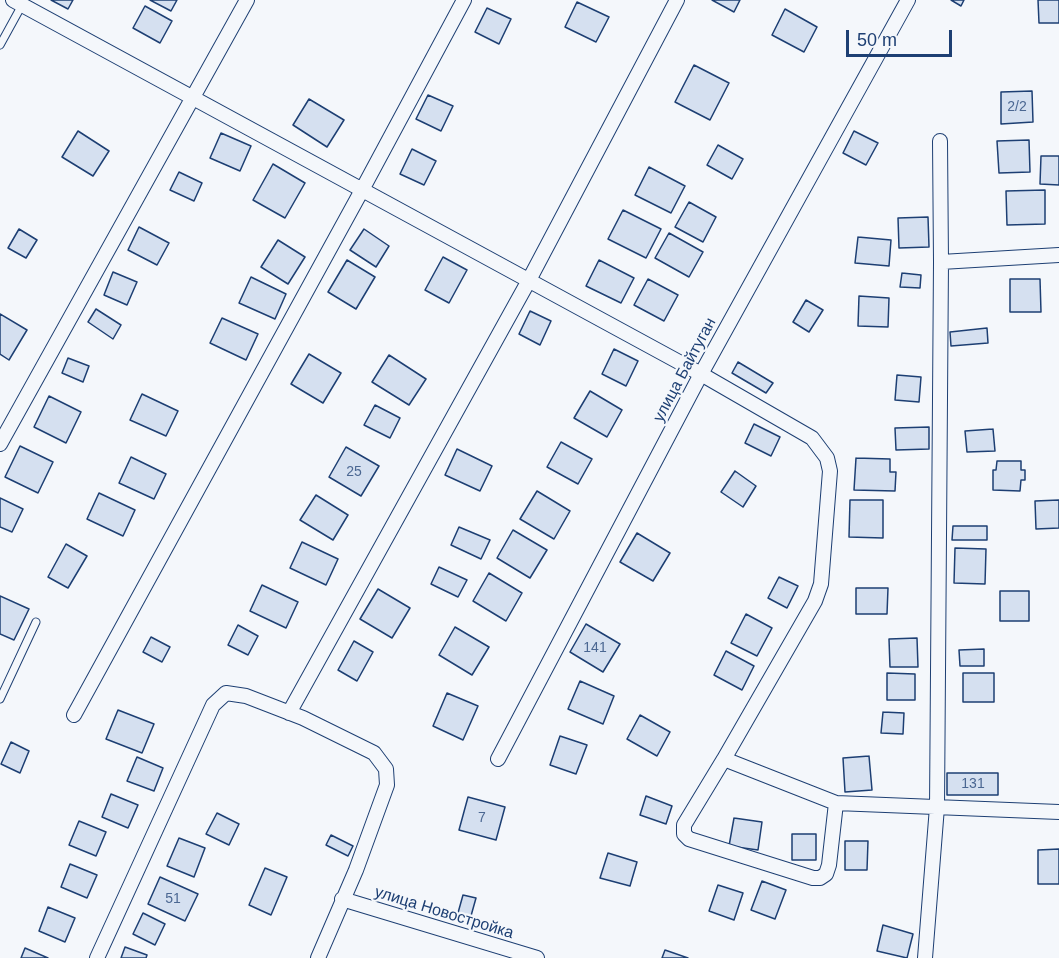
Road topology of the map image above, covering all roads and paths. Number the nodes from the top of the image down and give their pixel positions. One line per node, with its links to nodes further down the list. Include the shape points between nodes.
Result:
1 (247, 0): 7 (street)
2 (464, 0): 9 (street)
3 (677, 0): 12 (street)
4 (908, 0): 13 (street, улица Байтуган)
5 (20, 2): 6 (lane); 7 (street)
6 (0, 45)
7 (194, 98): 9 (street); 14 (street)
8 (940, 141): 11 (street)
9 (362, 190): 12 (street); 18 (street)
10 (1059, 255): 11 (street)
11 (941, 262): 22 (street)
12 (528, 282): 13 (street); 17 (street)
13 (701, 375): 19 (street, улица Байтуган); 20 (street, via 812,438 827,458 830,471 821,584 815,601)
14 (0, 444)
15 (36, 622): 16 (lane)
16 (0, 699)
17 (289, 713): 24 (street, via 374,753 386,769 387,785); 25 (street, via 246,696 226,693 213,705)
18 (74, 716)
19 (498, 759)
20 (724, 759): 21 (street); 21 (street, via 684,825 684,834 689,839 820,878 829,865)
21 (836, 803): 22 (street)
22 (937, 807): 23 (street); 28 (street)
23 (1059, 812)
24 (342, 899): 26 (street); 27 (street, улица Новостройка)
25 (97, 958)
26 (318, 958)
27 (537, 958)
28 (925, 958)

